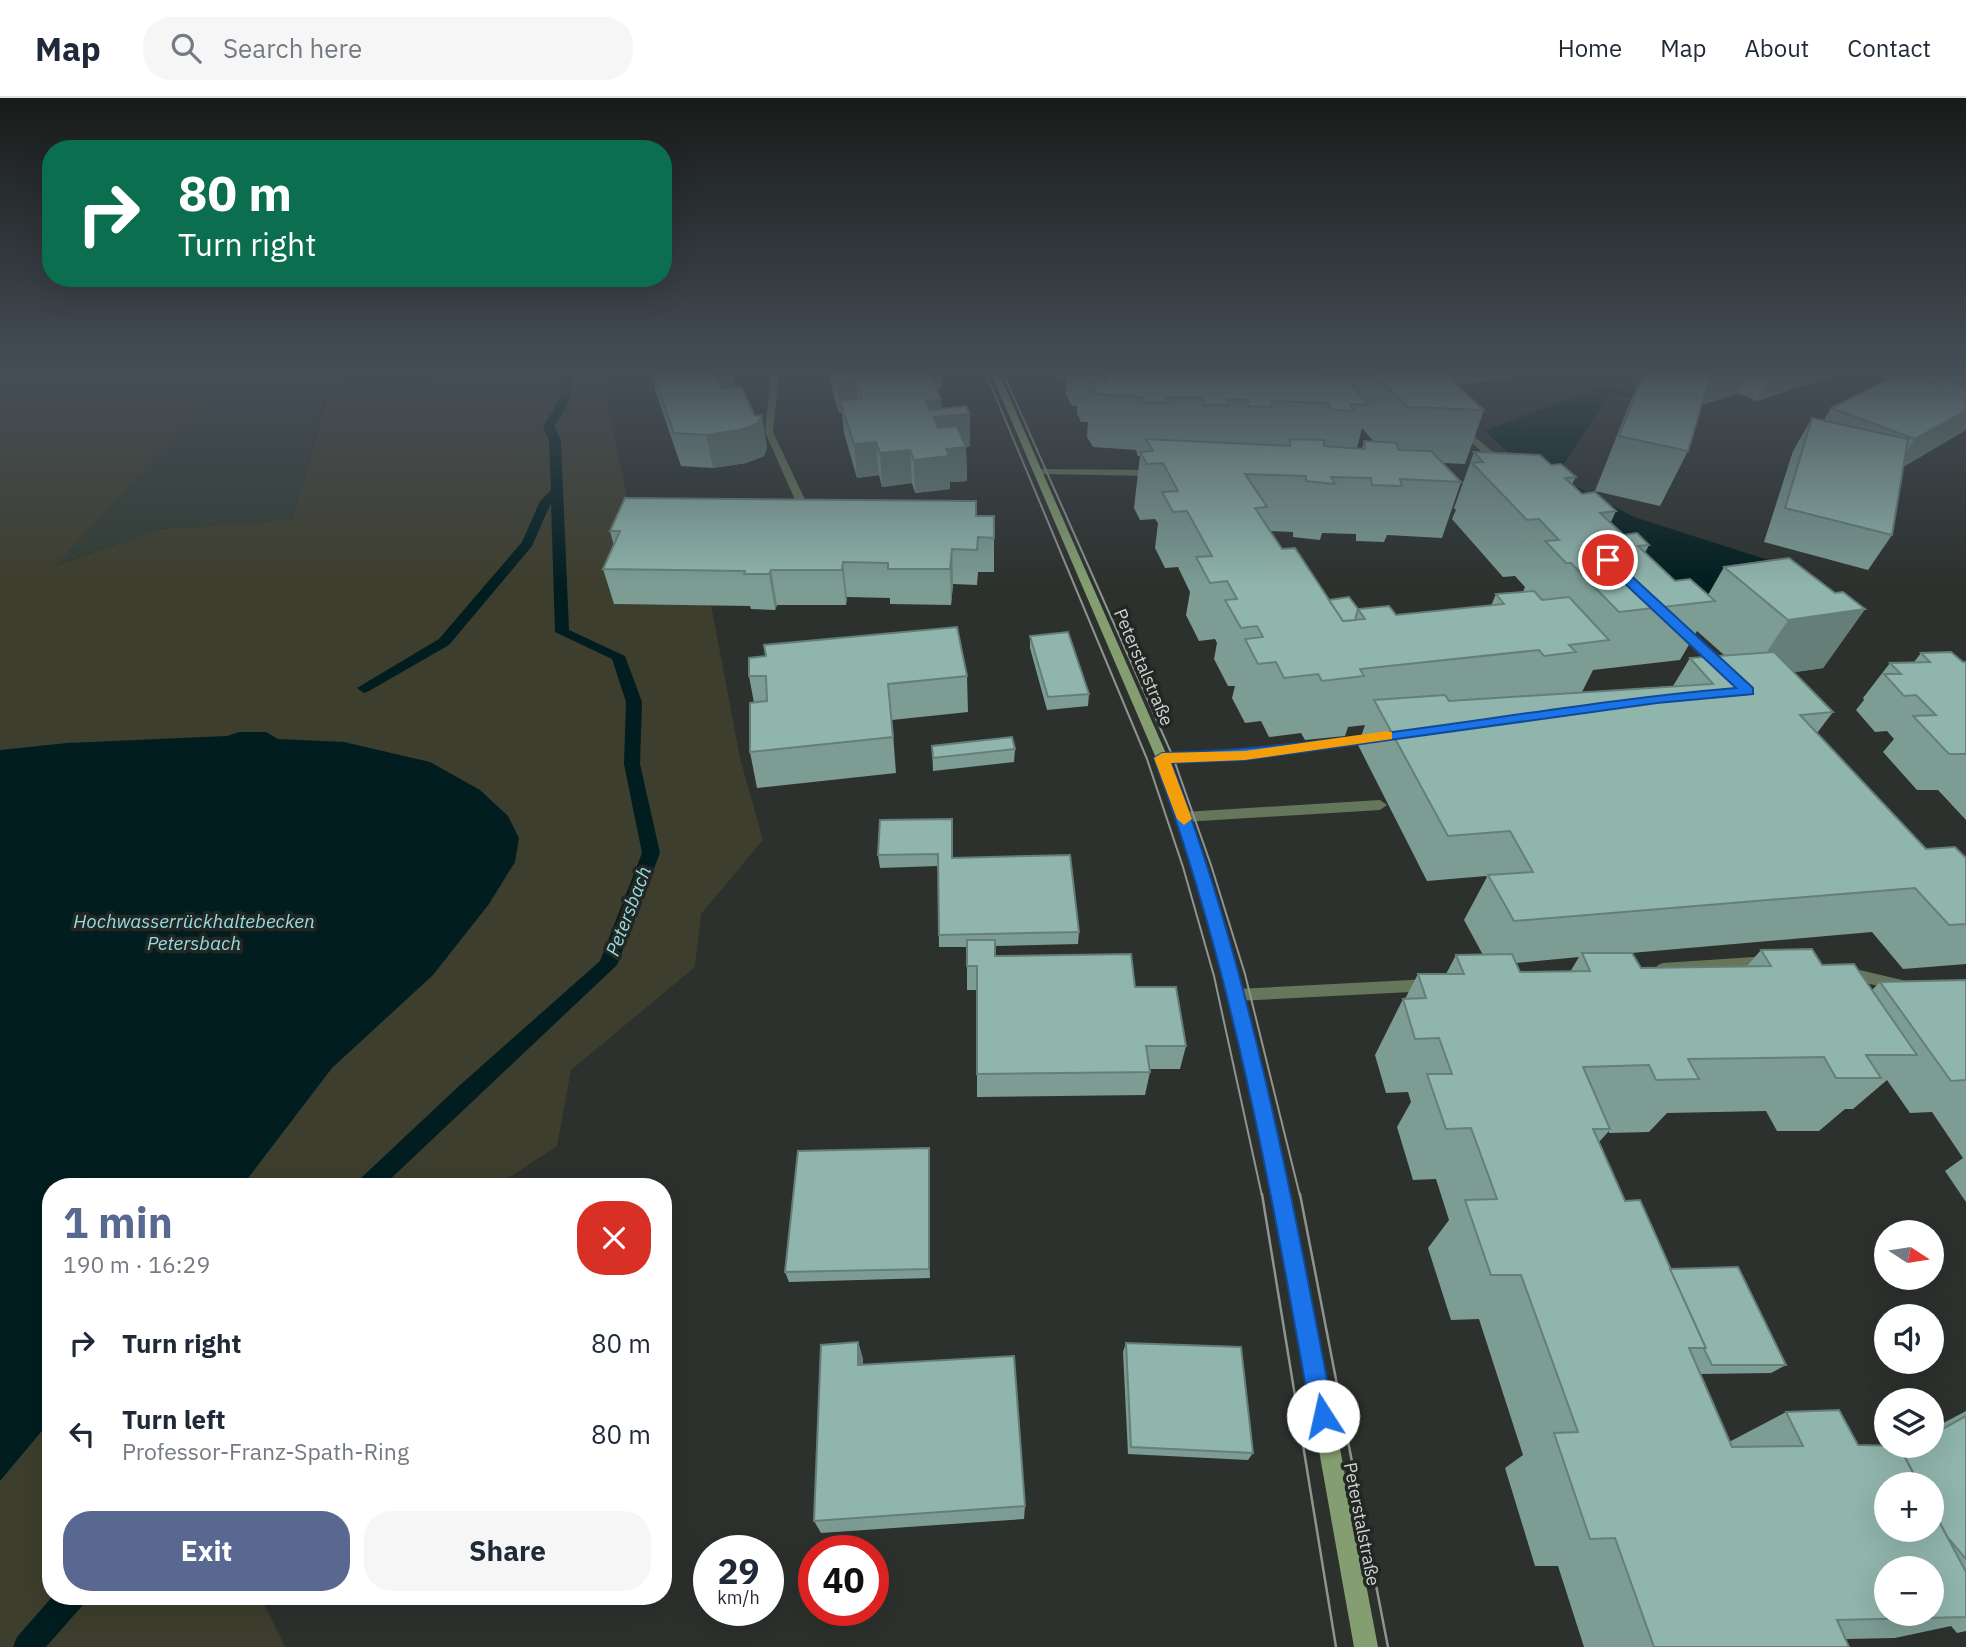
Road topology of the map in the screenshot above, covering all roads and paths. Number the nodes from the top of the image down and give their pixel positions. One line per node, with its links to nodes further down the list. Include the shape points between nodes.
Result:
1 (774, 443): 7 (lane)
2 (1026, 443): 5 (street, Peterstalstraße)
3 (1477, 443): 4 (lane)
4 (1508, 469)
5 (1038, 471): 6 (lane); 11 (street, Peterstalstraße)
6 (1163, 473)
7 (801, 502)
8 (1668, 616): 9 (lane)
9 (1728, 673)
10 (1393, 735): 11 (lane, via 1245,755)
11 (1162, 758): 13 (street, Peterstalstraße)
12 (1380, 806): 13 (lane)
13 (1184, 817): 19 (street, Peterstalstraße)
14 (1779, 961): 16 (lane)
15 (1833, 970): 18 (lane)
16 (1642, 971)
17 (1451, 984): 19 (lane)
18 (1913, 989)
19 (1236, 995): 20 (street, Peterstalstraße, via 1288,1226)
20 (1366, 1647)

